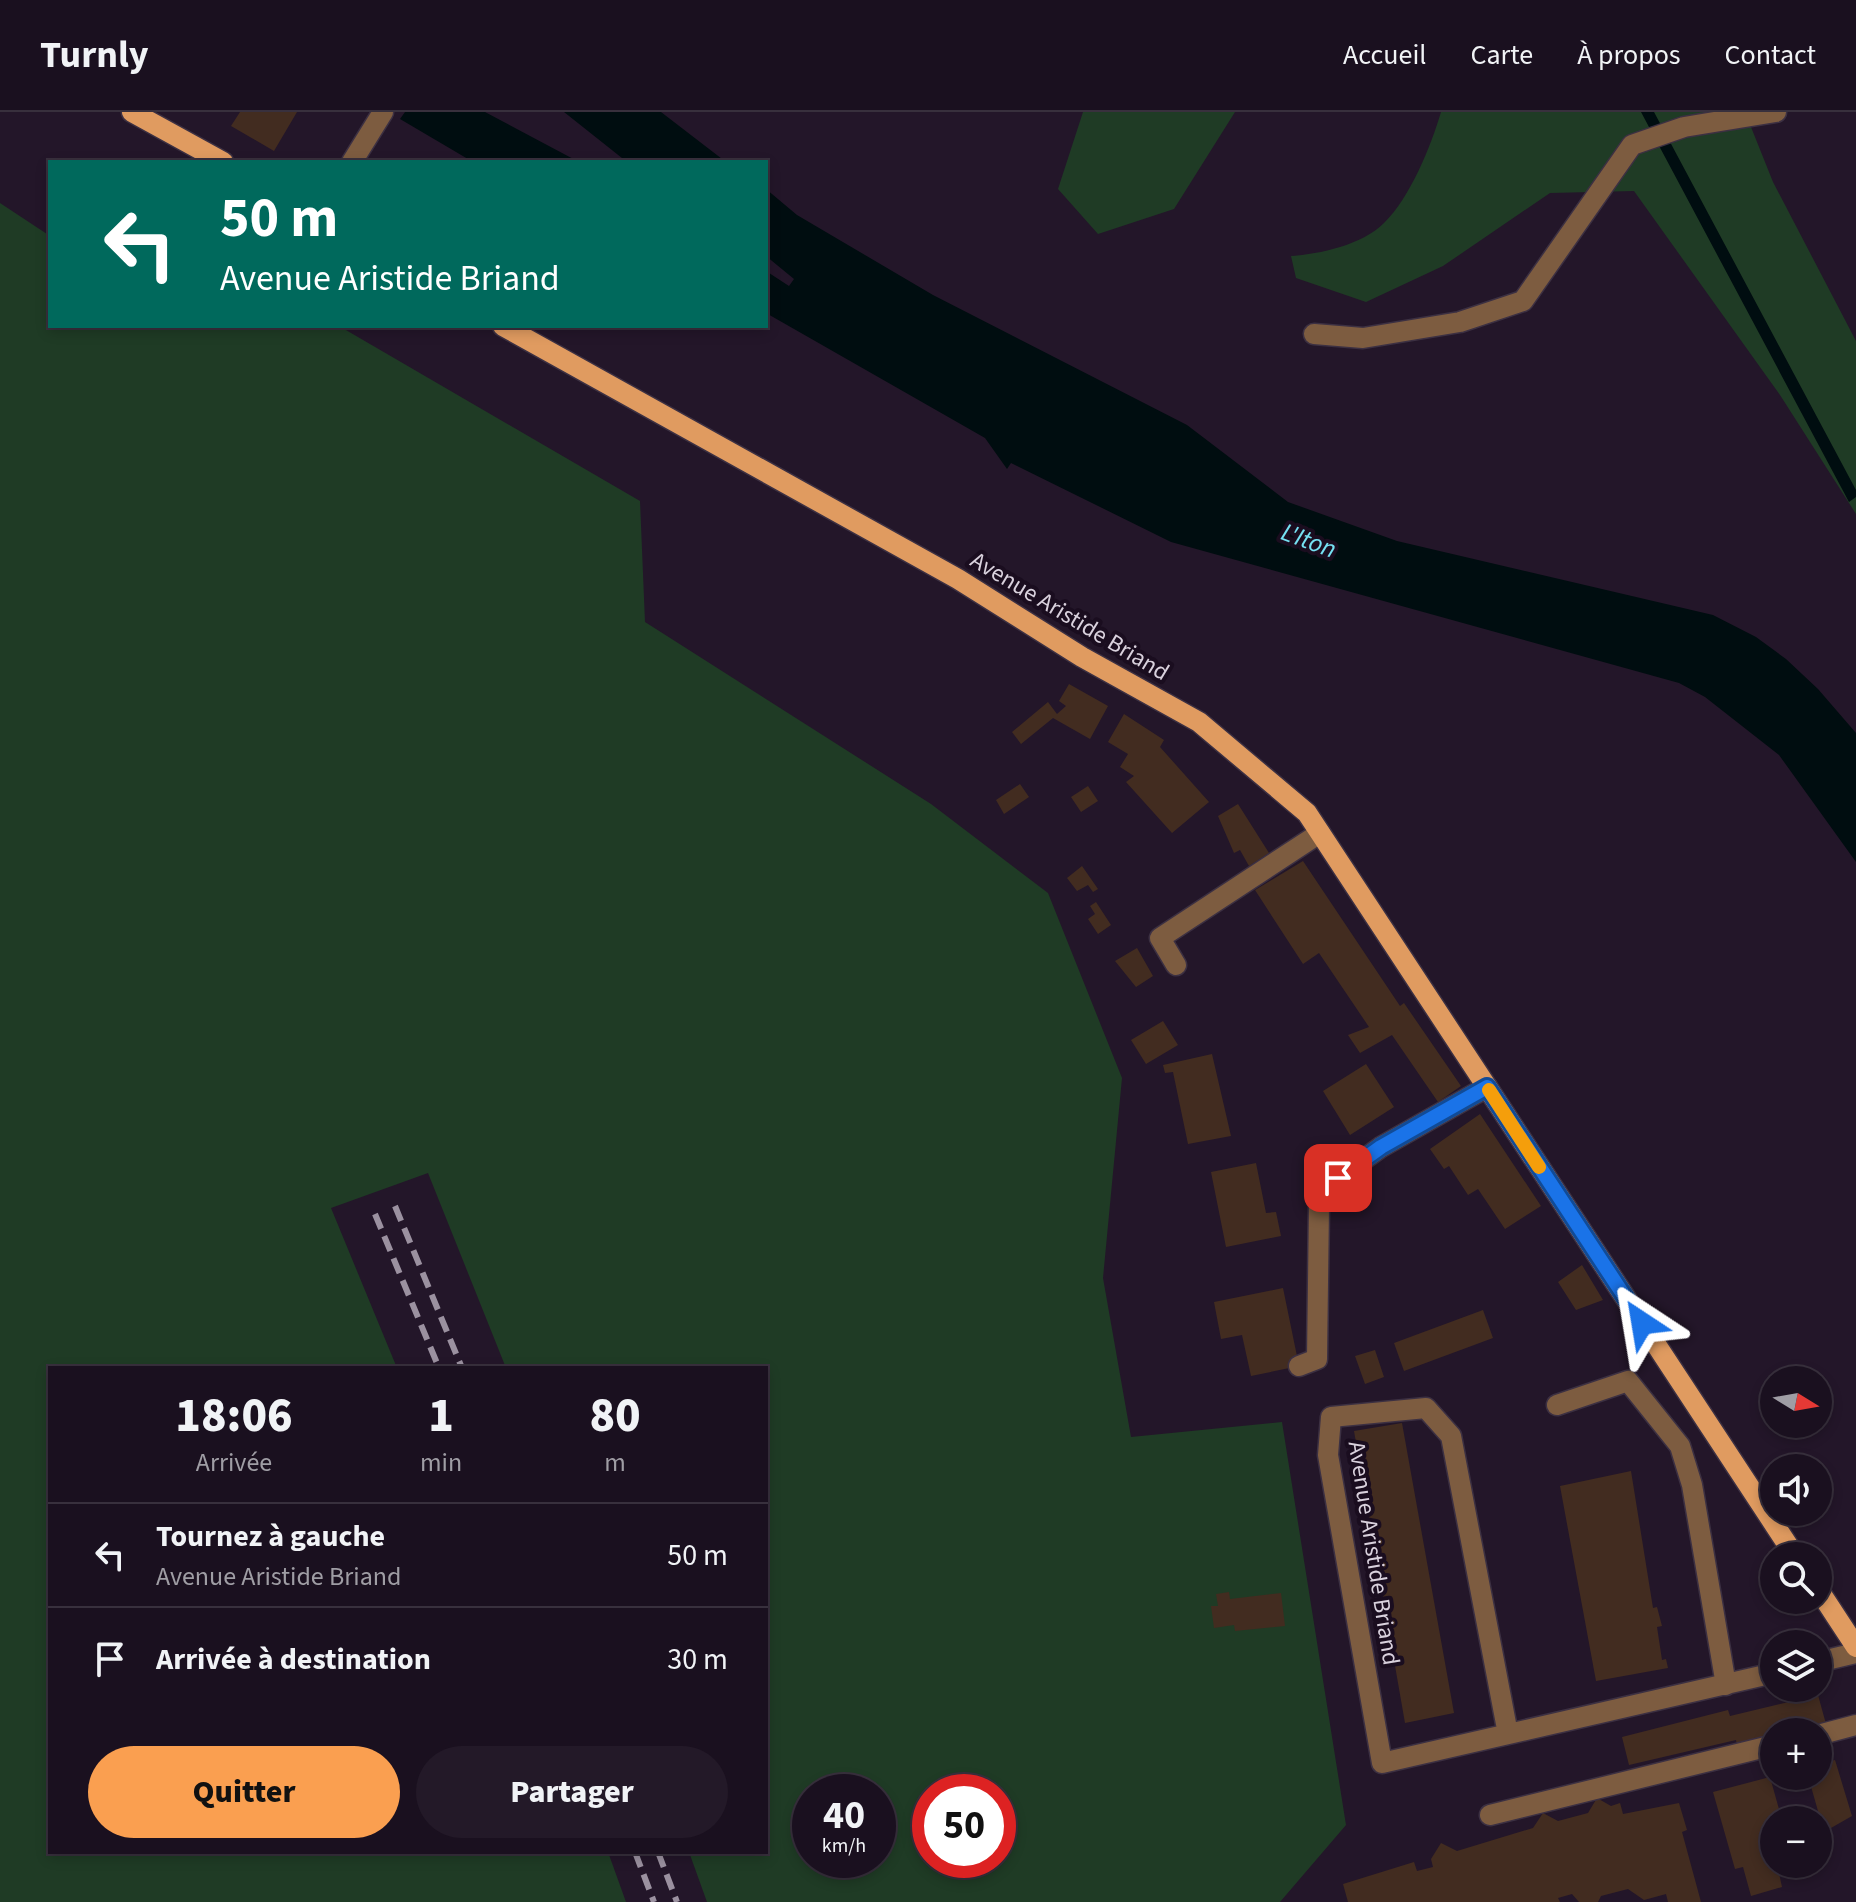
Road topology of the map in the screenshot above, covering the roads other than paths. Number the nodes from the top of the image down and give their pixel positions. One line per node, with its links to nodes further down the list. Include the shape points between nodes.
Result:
1 (132, 112): 4 (main road)
2 (1776, 112): 7 (street, via 1684,127 1632,145 1523,301 1460,322 1363,338)
3 (379, 118): 5 (street)
4 (219, 160)
5 (353, 160)
6 (507, 328): 8 (main road, Avenue Aristide Briand, via 958,579 1199,722 1307,813)
7 (1314, 334)
8 (1320, 833): 9 (street, via 1160,938); 10 (main road, Avenue Aristide Briand)
9 (1176, 965)
10 (1487, 1087): 11 (street, via 1381,1147 1338,1178 1319,1206 1317,1359); 13 (main road, Avenue Aristide Briand)
11 (1299, 1366)
12 (1557, 1405): 18 (street, via 1628,1381 1680,1446 1692,1485)
13 (1786, 1542)
14 (1832, 1611): 15 (main road)
15 (1856, 1650): 16 (street)
16 (1832, 1658)
17 (1760, 1676): 18 (street, Avenue Aristide Briand)
18 (1726, 1685): 21 (street, Avenue Aristide Briand)
19 (1856, 1725): 20 (street)
20 (1832, 1731)
21 (1508, 1734): 21 (street, Avenue Aristide Briand, via 1451,1436 1426,1408 1331,1417 1328,1455 1382,1763)
22 (1760, 1748): 23 (street)
23 (1490, 1815)

